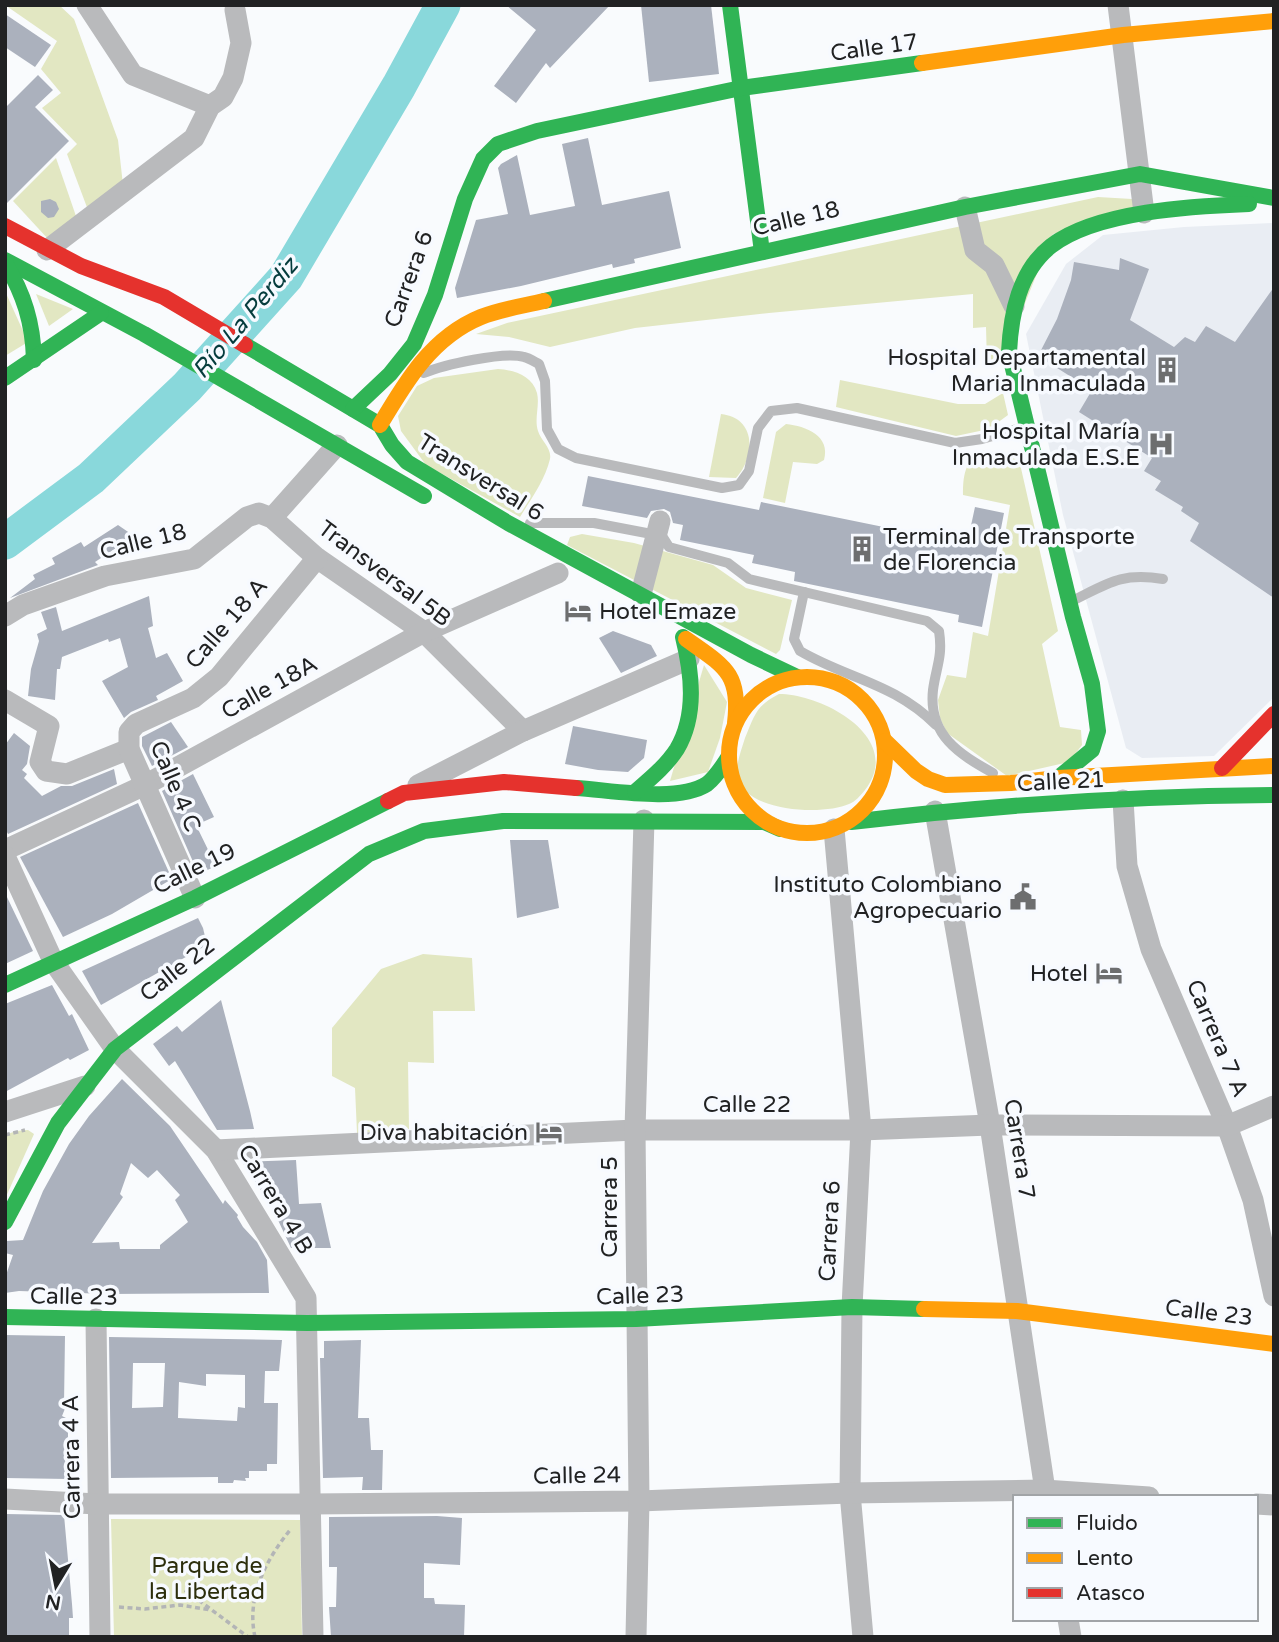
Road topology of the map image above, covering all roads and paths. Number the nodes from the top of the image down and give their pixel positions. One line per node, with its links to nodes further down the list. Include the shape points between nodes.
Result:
1 (87, 5): 8 (street, via 133,75)
2 (730, 5): 7 (main road)
3 (1118, 5): 6 (street)
4 (235, 7): 8 (street, via 241,43 233,78 223,96)
5 (1274, 20): 6 (main road, Calle 17)
6 (1123, 35): 7 (main road, Calle 17); 10 (street)
7 (741, 88): 9 (main road, Calle 17, via 537,131 512,138); 17 (main road)
8 (209, 106): 16 (street, via 194,138)
9 (489, 152): 24 (main road, Carrera 6, via 465,196 419,336)
10 (1140, 174): 11 (main road, Calle 18); 13 (main road, Calle 18); 14 (street)
11 (1274, 198)
12 (1274, 203): 14 (main road)
13 (965, 207): 17 (main road, Calle 18); 19 (street, via 975,250 993,265)
14 (1144, 214): 19 (main road, via 1079,231 1052,245 1032,269)
15 (5, 226): 16 (main road, Transversal 6)
16 (47, 250): 24 (main road, Transversal 6, via 164,297)
17 (762, 252): 23 (main road, Calle 18, via 481,317 446,337)
18 (5, 261): 20 (main road, Transversal 6); 21 (main road, via 28,306)
19 (1014, 306): 26 (main road, via 1009,352)
20 (101, 313): 21 (main road); 27 (main road, Transversal 6)
21 (34, 360): 22 (main road)
22 (5, 378)
23 (405, 382): 25 (main road, Calle 18); 26 (lane, via 440,366 509,355 524,357 539,364 545,381 547,429 558,449 576,458 722,488 739,485 749,471 758,428 771,411 797,408 955,443)
24 (353, 409): 25 (main road, Transversal 6)
25 (380, 425): 30 (main road, Transversal 6, via 407,462)
26 (1028, 426): 38 (main road)
27 (337, 445): 28 (main road, Transversal 6); 29 (street)
28 (437, 503)
29 (272, 518): 32 (street, Transversal 5B); 39 (street, Calle 18, via 259,513 247,517 194,559 105,576 23,605)
30 (508, 523): 31 (lane); 37 (main road, Transversal 6)
31 (658, 528): 36 (lane, via 669,547 728,563 749,579); 37 (street)
32 (317, 558): 41 (street, Transversal 5B); 50 (street, Calle 18 A, via 219,677 192,698 136,724)
33 (536, 561): 34 (main road, Transversal 6)
34 (565, 576): 41 (street, Calle 18A)
35 (1163, 579): 38 (lane, via 1119,579)
36 (804, 592): 48 (lane, via 794,639 800,651 904,698); 48 (lane, via 909,615 939,631 942,647 932,708)
37 (641, 594): 44 (main road, Transversal 6)
38 (1070, 602): 55 (main road, via 1092,684 1098,731 1092,750)
39 (5, 616)
40 (665, 628): 42 (main road)
41 (424, 632): 49 (street, Transversal 5B); 57 (street, Calle 18A)
42 (683, 637): 43 (main road); 47 (main road, via 729,673 737,691)
43 (689, 659): 49 (street, Calle 19); 58 (main road, via 686,729 669,760)
44 (797, 677): 47 (main road, Calle 21, via 754,697); 51 (main road, Calle 21, via 844,685 863,699 877,718)
45 (5, 700): 50 (street, Calle 18 A, via 49,726 40,762 46,771 67,774)
46 (1274, 713): 54 (main road)
47 (735, 723): 52 (main road, Calle 21)
48 (936, 725): 56 (lane, via 961,752)
49 (523, 730): 59 (street, Calle 19)
50 (129, 740): 57 (street, Calle 4 C)
51 (885, 741): 56 (main road, Calle 21, via 916,771 945,785); 64 (main road, Calle 21, via 886,764 880,786 868,806)
52 (728, 758): 58 (main road, Calle 19, via 715,779 696,790 672,795); 65 (main road, Calle 21, via 743,801)
53 (1274, 766): 54 (main road, Calle 21)
54 (1222, 768): 55 (main road, Calle 21)
55 (1058, 778): 56 (main road, Calle 21)
56 (1011, 783)
57 (145, 785): 66 (street, Calle 18A); 68 (street, Calle 4 C)
58 (635, 792): 59 (main road, Calle 19, via 505,782)
59 (404, 793): 68 (main road, Calle 19)
60 (1274, 795): 61 (main road, Calle 21)
61 (1123, 800): 62 (main road, Calle 21); 76 (street, Carrera 7 A, via 1127,866 1151,949)
62 (935, 811): 64 (main road, Calle 21); 75 (street, Carrera 7)
63 (644, 820): 65 (main road, Calle 22, via 764,821); 71 (main road, Calle 22, via 489,823 424,831 369,854); 78 (street, Carrera 5)
64 (842, 825): 65 (main road, Calle 21, via 816,834); 79 (street, Carrera 6)
65 (780, 829)
66 (5, 850)
67 (5, 856): 69 (street, Carrera 4 B)
68 (195, 898): 69 (main road, Calle 19)
69 (53, 961): 70 (main road, Calle 19); 71 (street, Carrera 4 B)
70 (5, 985)
71 (115, 1049): 72 (main road, Calle 22); 81 (street, Carrera 4 B)
72 (87, 1086): 74 (street); 83 (main road, Calle 22, via 58,1123)
73 (1274, 1106): 76 (street, Calle 22)
74 (5, 1112)
75 (990, 1125): 76 (street, Calle 22); 79 (street, Calle 22); 86 (street, Carrera 7)
76 (1227, 1126): 82 (street, Carrera 7 A)
77 (28, 1130): 80 (path)
78 (635, 1130): 79 (street, Calle 22); 81 (street, Calle 22); 89 (street, Carrera 5)
79 (861, 1130): 85 (street, Carrera 6)
80 (5, 1135)
81 (216, 1150): 90 (street, Carrera 4 B, via 306,1298)
82 (1263, 1200): 84 (street, Carrera 7 A)
83 (5, 1222)
84 (1274, 1296)
85 (852, 1307): 86 (main road, Calle 23); 89 (main road, Calle 23); 92 (street, Carrera 6)
86 (1017, 1311): 91 (main road, Calle 23); 93 (street, Carrera 7)
87 (5, 1317): 88 (main road, Calle 23)
88 (96, 1319): 90 (main road, Calle 23); 97 (street, Carrera 4 A)
89 (636, 1319): 90 (main road, Calle 23); 96 (street, Carrera 5)
90 (307, 1323): 98 (street, Carrera 4 B)
91 (1274, 1343)
92 (850, 1493): 93 (street, Calle 24); 96 (street, Calle 24); 108 (street, Carrera 6)
93 (1045, 1493): 94 (street, Calle 24)
94 (1097, 1495)
95 (5, 1499): 97 (street, Calle 24)
96 (639, 1501): 98 (street, Calle 24); 107 (street, Carrera 5)
97 (97, 1504): 98 (street, Calle 24); 103 (street, Carrera 4 A)
98 (310, 1504): 106 (street, Carrera 4 B)
99 (292, 1528): 105 (path, via 273,1552 258,1584)
100 (185, 1590): 102 (path)
101 (114, 1607): 102 (path, via 180,1605)
102 (211, 1610): 104 (path)
103 (100, 1637)
104 (248, 1637)
105 (255, 1637)
106 (313, 1637)
107 (636, 1637)
108 (863, 1637)

